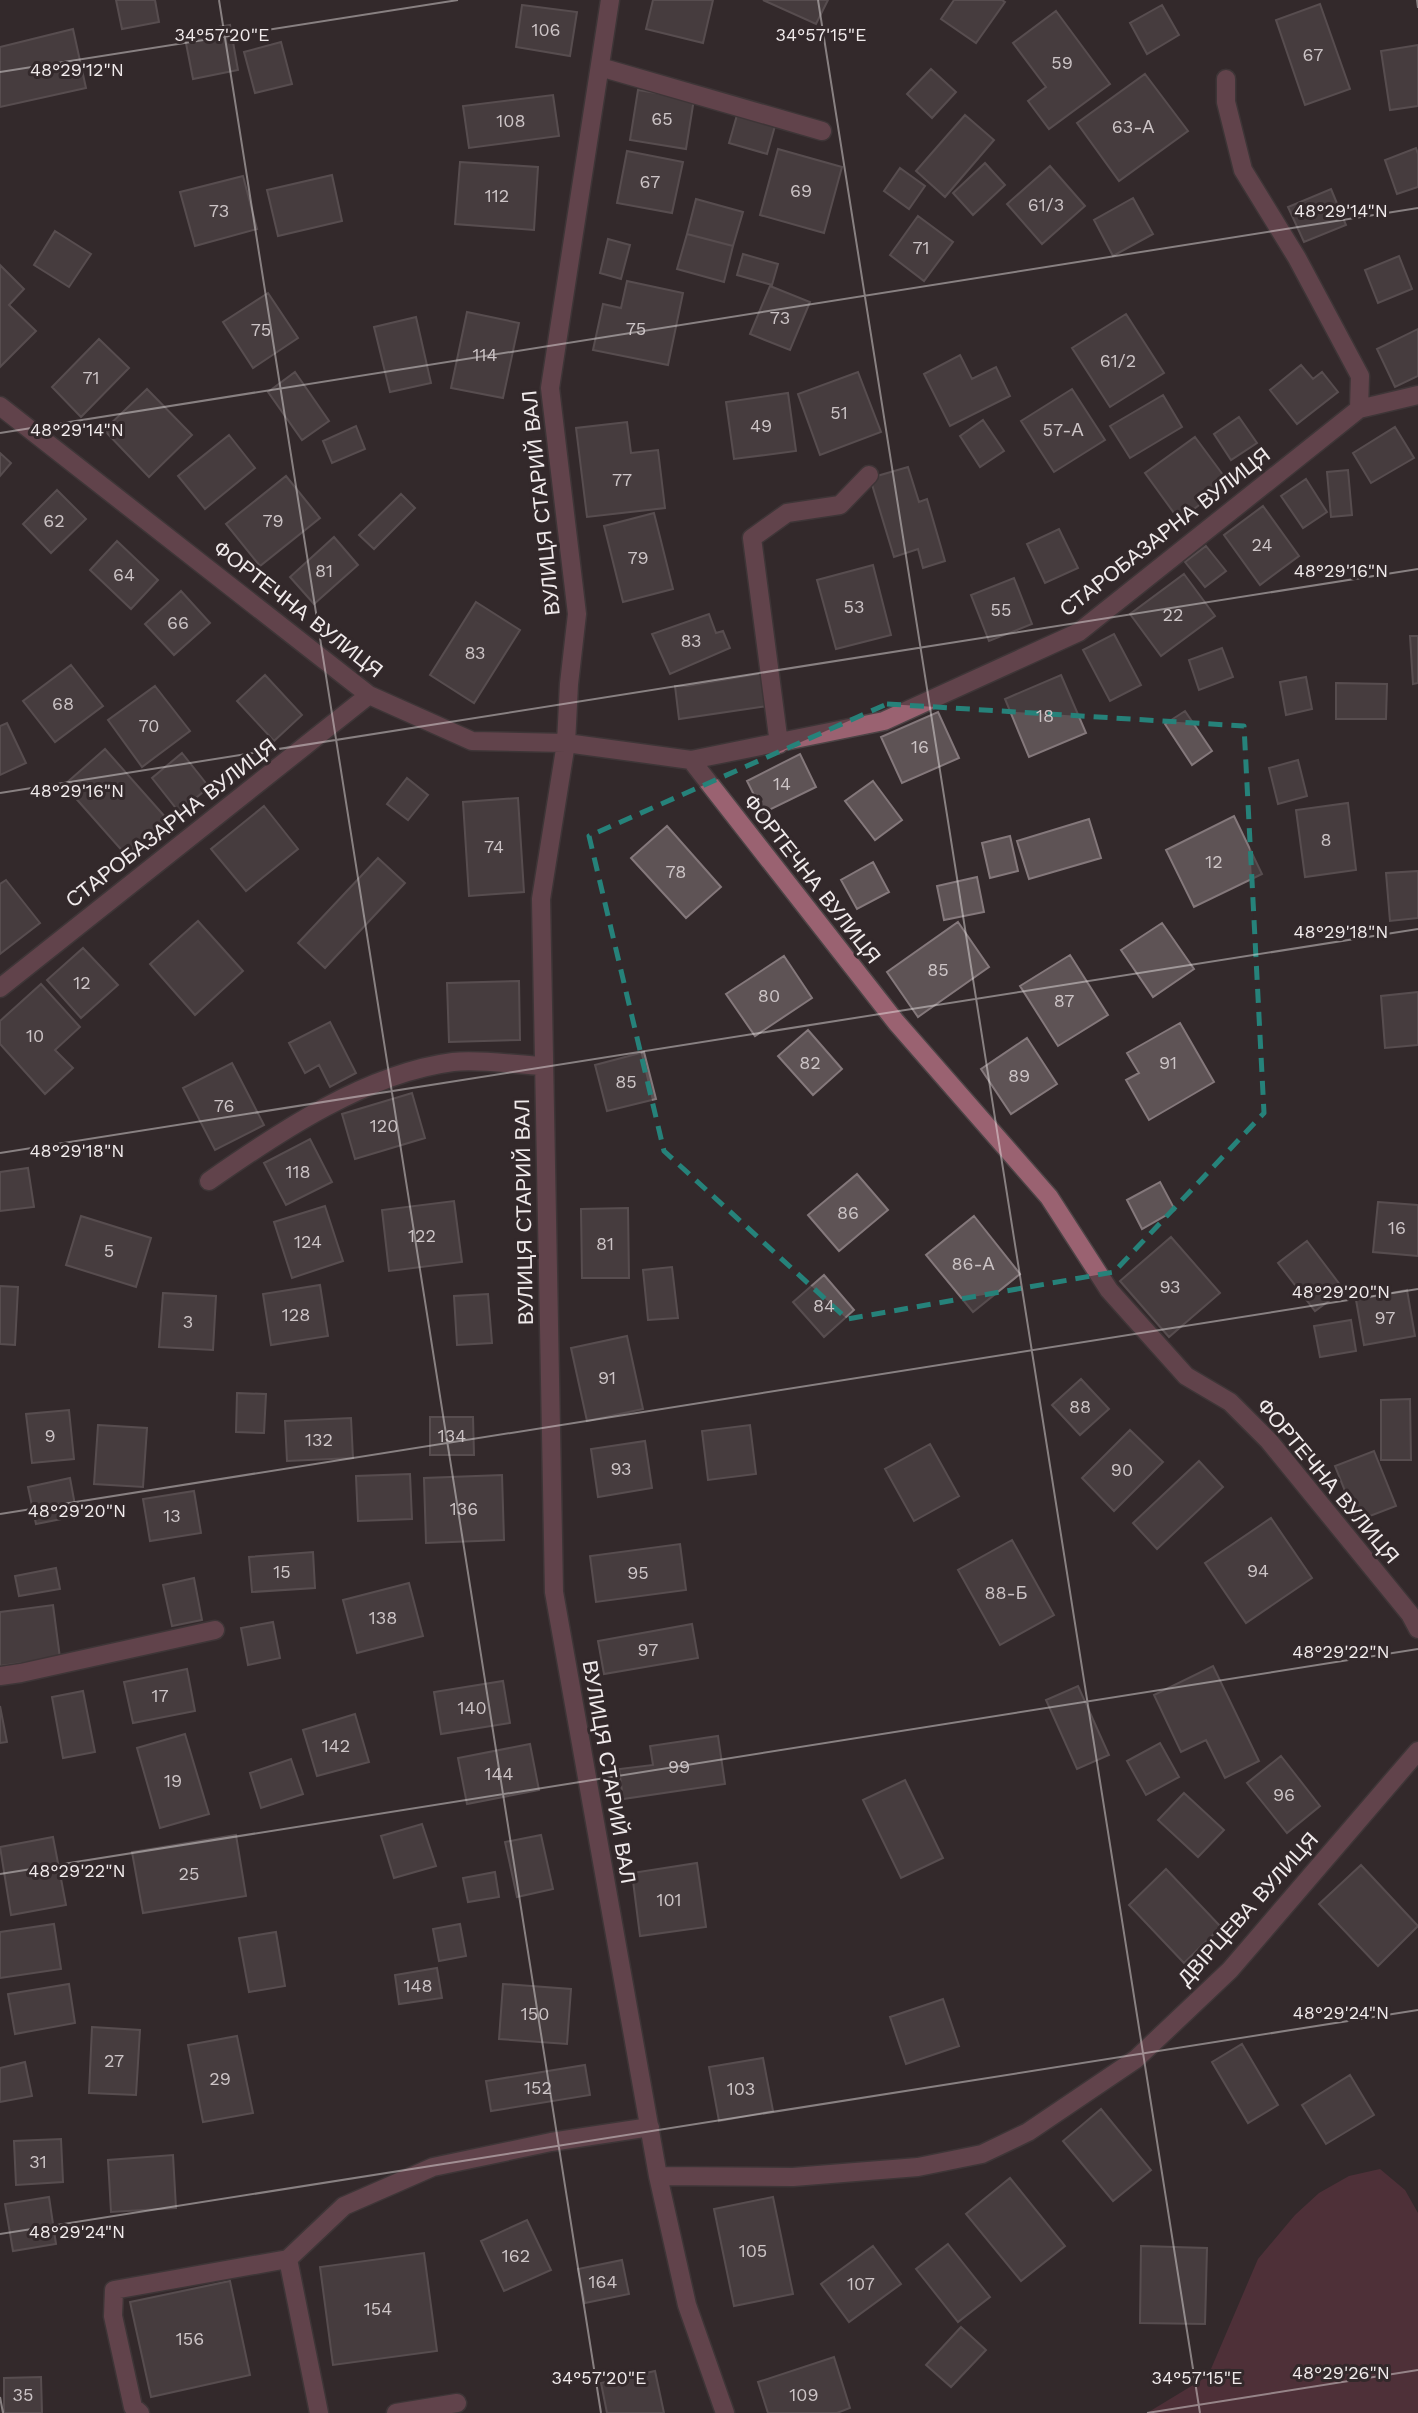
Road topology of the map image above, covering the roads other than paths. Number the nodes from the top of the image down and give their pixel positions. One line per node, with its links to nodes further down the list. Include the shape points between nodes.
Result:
1 (610, 0): 2 (street, ВУЛИЦЯ СТАРИЙ ВАЛ)
2 (600, 66): 4 (street); 10 (street, ВУЛИЦЯ СТАРИЙ ВАЛ, via 550,388 577,614)
3 (1226, 79): 7 (street, via 1226,102 1243,170 1360,376)
4 (822, 131)
5 (1418, 396): 7 (street, СТАРОБАЗАРНА ВУЛИЦЯ)
6 (0, 406): 9 (street, ФОРТЕЧНА ВУЛИЦЯ)
7 (1359, 409): 11 (street, СТАРОБАЗАРНА ВУЛИЦЯ, via 1079,632 884,721)
8 (869, 475): 11 (street, via 840,505 787,513 752,538)
9 (369, 695): 10 (street, ФОРТЕЧНА ВУЛИЦЯ, via 472,741); 13 (street, СТАРОБАЗАРНА ВУЛИЦЯ)
10 (566, 743): 12 (street, ФОРТЕЧНА ВУЛИЦЯ); 14 (street, ВУЛИЦЯ СТАРИЙ ВАЛ, via 541,899)
11 (779, 744): 12 (street, СТАРОБАЗАРНА ВУЛИЦЯ)
12 (691, 760): 16 (street, ФОРТЕЧНА ВУЛИЦЯ, via 895,1022 1049,1197 1109,1290 1186,1376 1230,1402 1269,1441)
13 (0, 988)
14 (544, 1066): 15 (street, via 456,1062 412,1069 282,1130); 20 (street, ВУЛИЦЯ СТАРИЙ ВАЛ, via 554,1592)
15 (209, 1181)
16 (1418, 1629)
17 (215, 1630): 18 (street)
18 (0, 1676)
19 (1418, 1751): 21 (street, ДВІРЦЕВА ВУЛИЦЯ, via 1230,1970 1136,2059 1028,2133 982,2154 918,2167 793,2177)
20 (650, 2127): 21 (street, ВУЛИЦЯ СТАРИЙ ВАЛ); 22 (street, via 433,2167 344,2206)
21 (658, 2176): 27 (street, ВУЛИЦЯ СТАРИЙ ВАЛ, via 687,2305)
22 (288, 2259): 24 (street, via 114,2290 113,2316 133,2407); 25 (street)
23 (457, 2403): 26 (street)
24 (140, 2413)
25 (319, 2413)
26 (396, 2413)
27 (725, 2413)

